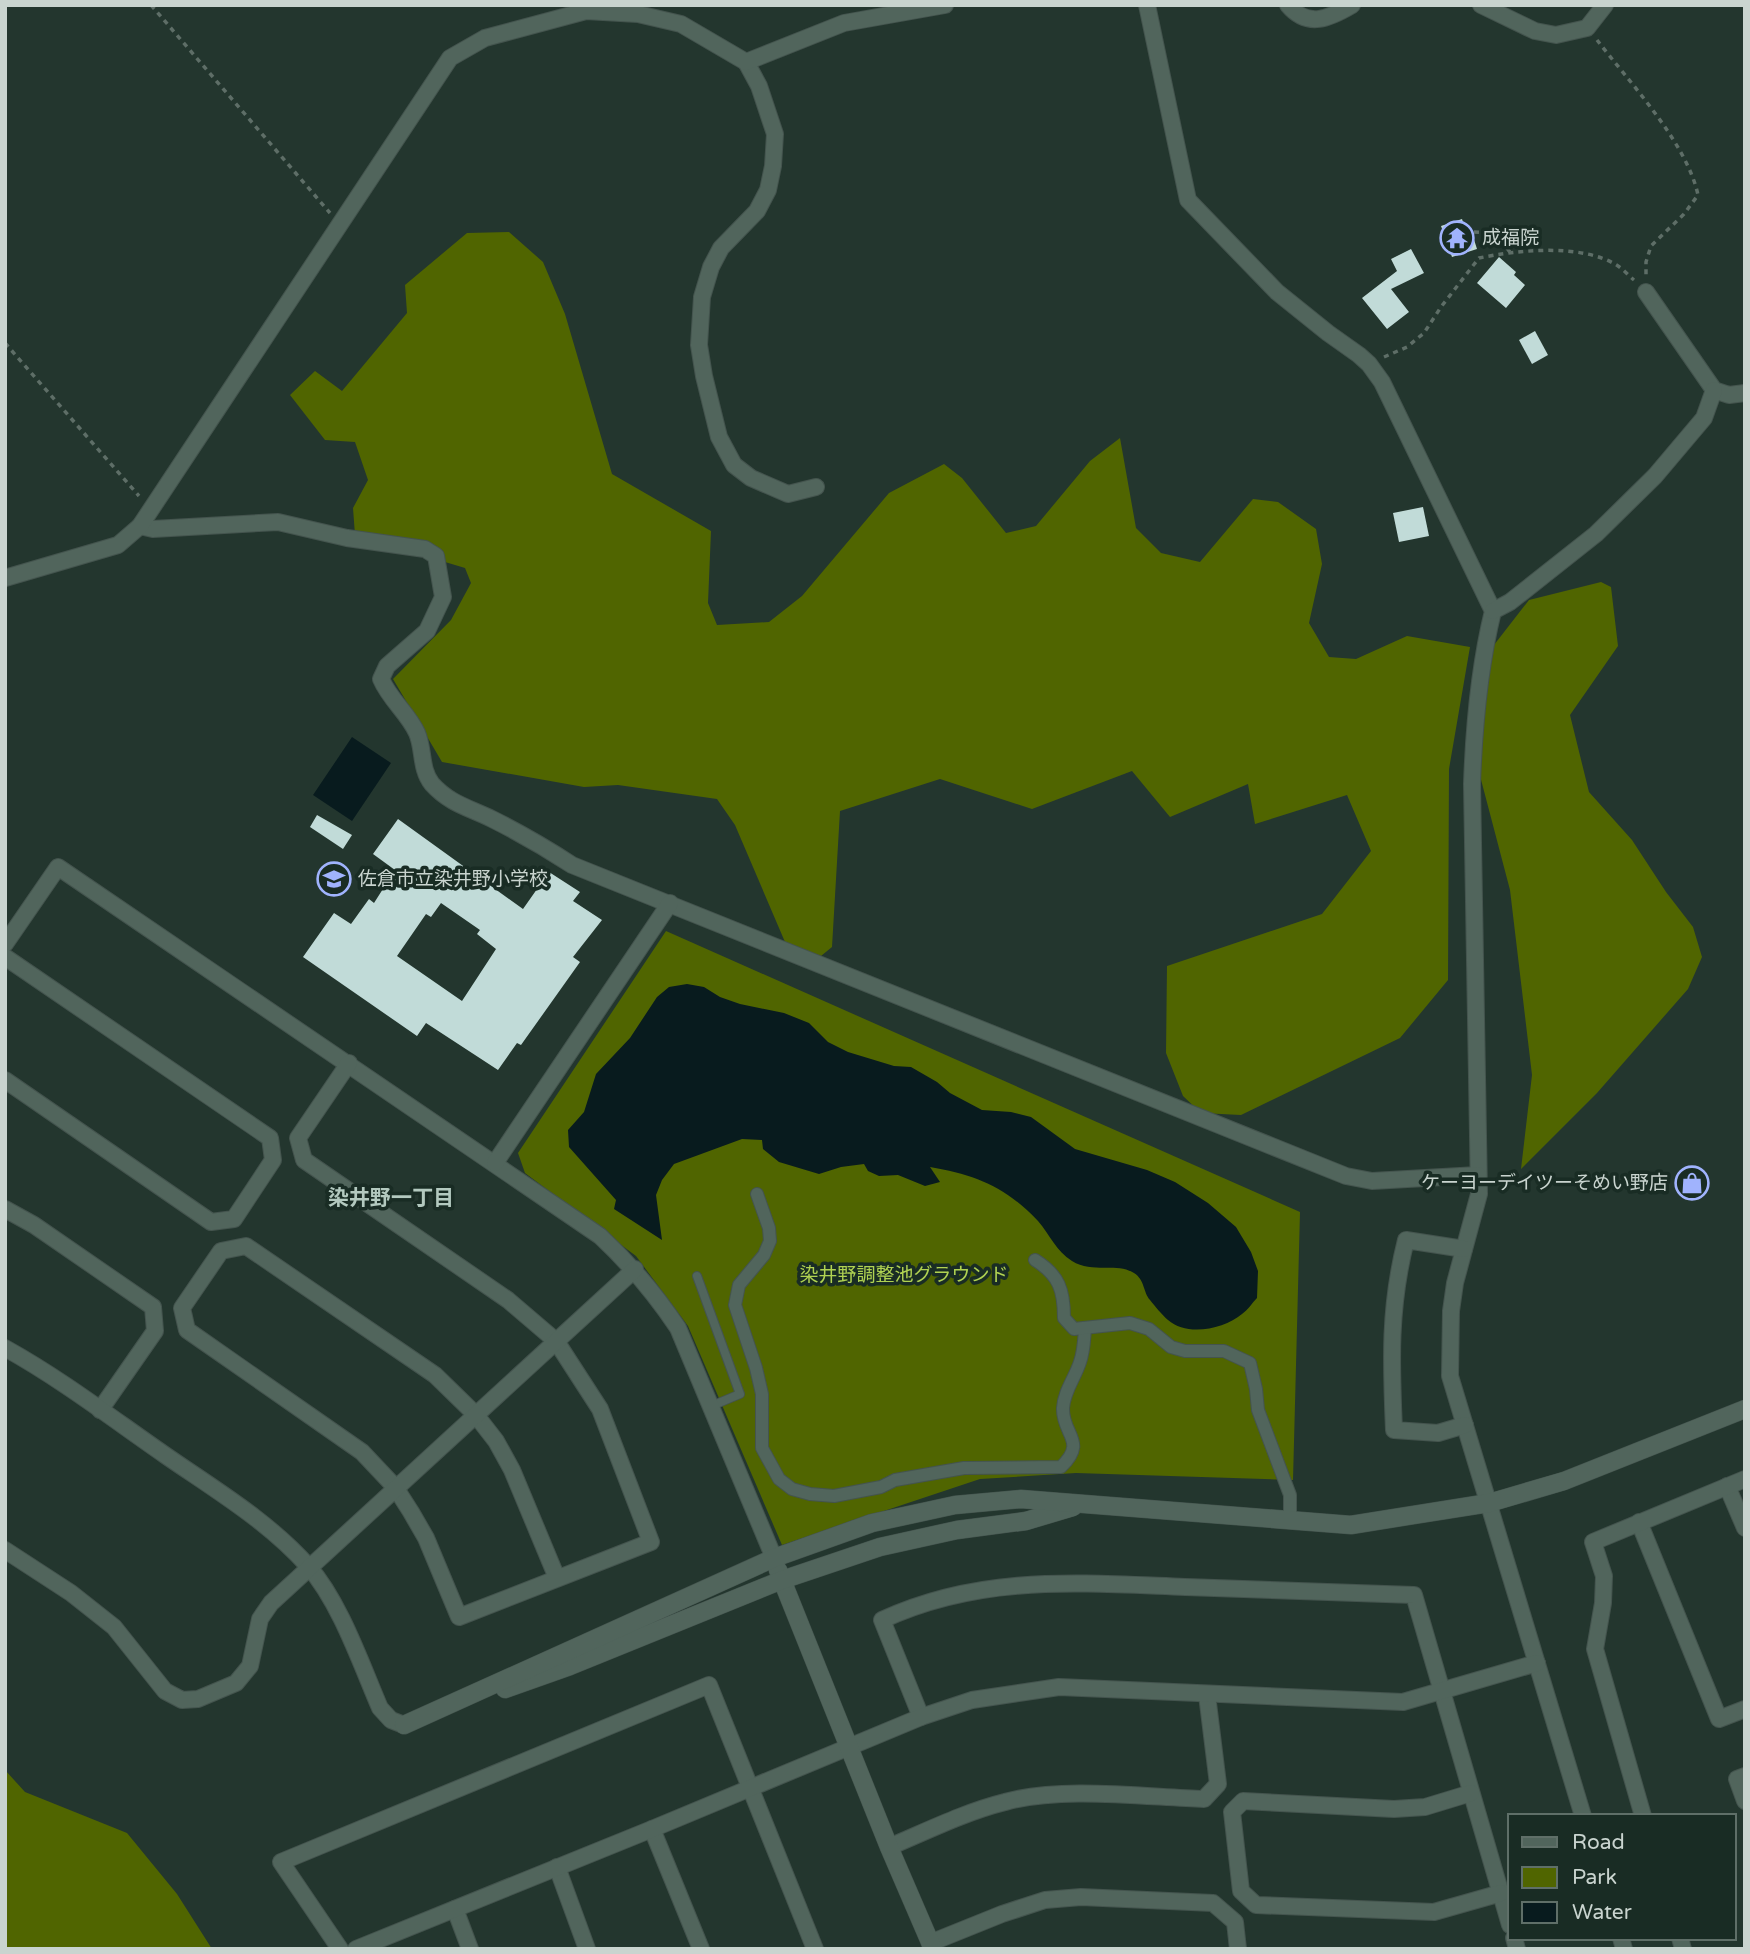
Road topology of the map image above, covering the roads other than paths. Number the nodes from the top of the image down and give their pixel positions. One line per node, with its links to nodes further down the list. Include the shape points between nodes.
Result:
1 (945, 5): 7 (street, via 844,23)
2 (1147, 5): 14 (street, via 1188,200 1277,292 1369,364 1382,382)
3 (1288, 5): 4 (street, via 1302,18 1328,19)
4 (1352, 5)
5 (1481, 5): 6 (street, via 1535,31 1556,35 1587,28)
6 (1605, 5)
7 (746, 62): 11 (street, via 775,134 773,166 757,211 721,247 711,267 702,298 699,345 704,376 719,437 734,465 788,494); 12 (street, via 681,24 638,14 586,11 485,38 450,58)
8 (1646, 292): 9 (street)
9 (1714, 390): 10 (street, via 1729,395); 14 (street, via 1704,418 1655,476 1596,534)
10 (1745, 393)
11 (816, 487)
12 (140, 526): 13 (street, via 118,545); 15 (street, via 278,522 347,538 425,548 436,556 443,597 427,631 387,666 381,679 416,730 431,783 456,805 490,818 572,864)
13 (5, 578)
14 (1493, 611): 21 (street, via 1474,727 1472,784)
15 (670, 903): 20 (street); 21 (street, via 1346,1176 1372,1181)
16 (5, 944): 18 (street, via 58,867)
17 (5, 957): 19 (street, via 270,1138 273,1160 234,1219 211,1222)
18 (349, 1063): 20 (street); 29 (street, via 298,1138 304,1160 508,1300)
19 (5, 1080)
20 (495, 1163): 26 (street, via 600,1236)
21 (1478, 1175): 24 (street, via 1479,1194)
22 (757, 1194): 28 (street, via 770,1241 739,1285 735,1305 762,1394 762,1448 779,1479 792,1489 834,1496 964,1468 1062,1467 1071,1458 1075,1443 1063,1409 1080,1362)
23 (5, 1209): 33 (street, via 153,1307 155,1331)
24 (1464, 1249): 35 (street, via 1451,1311 1450,1376); 35 (street, via 1406,1240 1390,1348 1394,1430 1438,1433)
25 (1035, 1260): 28 (street, via 1059,1283 1065,1318 1074,1329)
26 (635, 1269): 29 (street); 31 (street, via 678,1328)
27 (697, 1276): 31 (lane, via 740,1394)
28 (1085, 1329): 41 (street, via 1130,1323 1150,1329 1171,1347 1224,1351 1250,1363 1258,1410 1290,1495)
29 (556, 1341): 34 (street); 47 (street, via 600,1409 651,1542)
30 (5, 1348): 33 (street)
31 (709, 1407): 45 (street)
32 (1745, 1409): 39 (street, via 1564,1481)
33 (100, 1410): 46 (street, via 254,1517)
34 (475, 1414): 38 (street); 38 (street, via 435,1375 246,1246 221,1251 182,1308 187,1330 362,1452); 47 (street, via 512,1470)
35 (1465, 1426): 39 (street)
36 (1745, 1479): 37 (street)
37 (1727, 1486): 42 (street); 43 (street)
38 (395, 1487): 46 (street); 47 (street, via 426,1538 459,1617)
39 (1489, 1503): 41 (street, via 1351,1525); 49 (street)
40 (1083, 1504): 41 (street); 45 (street, via 1021,1499 955,1505 872,1523); 48 (street, via 1026,1521 880,1547)
41 (1290, 1521)
42 (1639, 1522): 52 (street, via 1719,1719); 61 (street, via 1593,1542 1604,1576 1595,1649)
43 (1745, 1528)
44 (5, 1550): 46 (street, via 114,1627 164,1691 182,1700 198,1699 236,1683 250,1666 260,1619)
45 (774, 1558): 48 (street); 54 (street)
46 (309, 1568): 54 (street, via 341,1617 380,1708)
47 (557, 1578)
48 (782, 1580): 54 (street, via 570,1667); 55 (street)
49 (1537, 1663): 50 (street); 60 (street)
50 (1442, 1692): 51 (street, via 1403,1702); 53 (street, via 1413,1595 1020,1584 943,1597 881,1620); 58 (street)
51 (1207, 1695): 53 (street, via 1059,1687 972,1700); 63 (street, via 1218,1784 1204,1799 1069,1793 1006,1801)
52 (1745, 1709)
53 (921, 1717): 55 (street)
54 (404, 1725)
55 (849, 1747): 57 (street); 63 (street)
56 (1745, 1776): 59 (street, via 1737,1779)
57 (751, 1787): 62 (street); 69 (street, via 709,1685 282,1862); 74 (street)
58 (1471, 1793): 65 (street); 65 (street, via 1425,1807 1394,1809 1243,1801 1232,1812 1241,1891 1256,1905 1434,1912)
59 (1745, 1801)
60 (1582, 1814)
61 (1642, 1814)
62 (652, 1829): 64 (street); 73 (street)
63 (889, 1847): 68 (street)
64 (557, 1867): 66 (street); 72 (street)
65 (1501, 1893): 67 (street)
66 (455, 1909): 70 (street); 71 (street)
67 (1508, 1918)
68 (932, 1946): 75 (street, via 1002,1914 1045,1900 1081,1897 1213,1903 1235,1922)
69 (340, 1949)
70 (356, 1949)
71 (470, 1949)
72 (587, 1949)
73 (701, 1949)
74 (815, 1949)
75 (1238, 1949)

